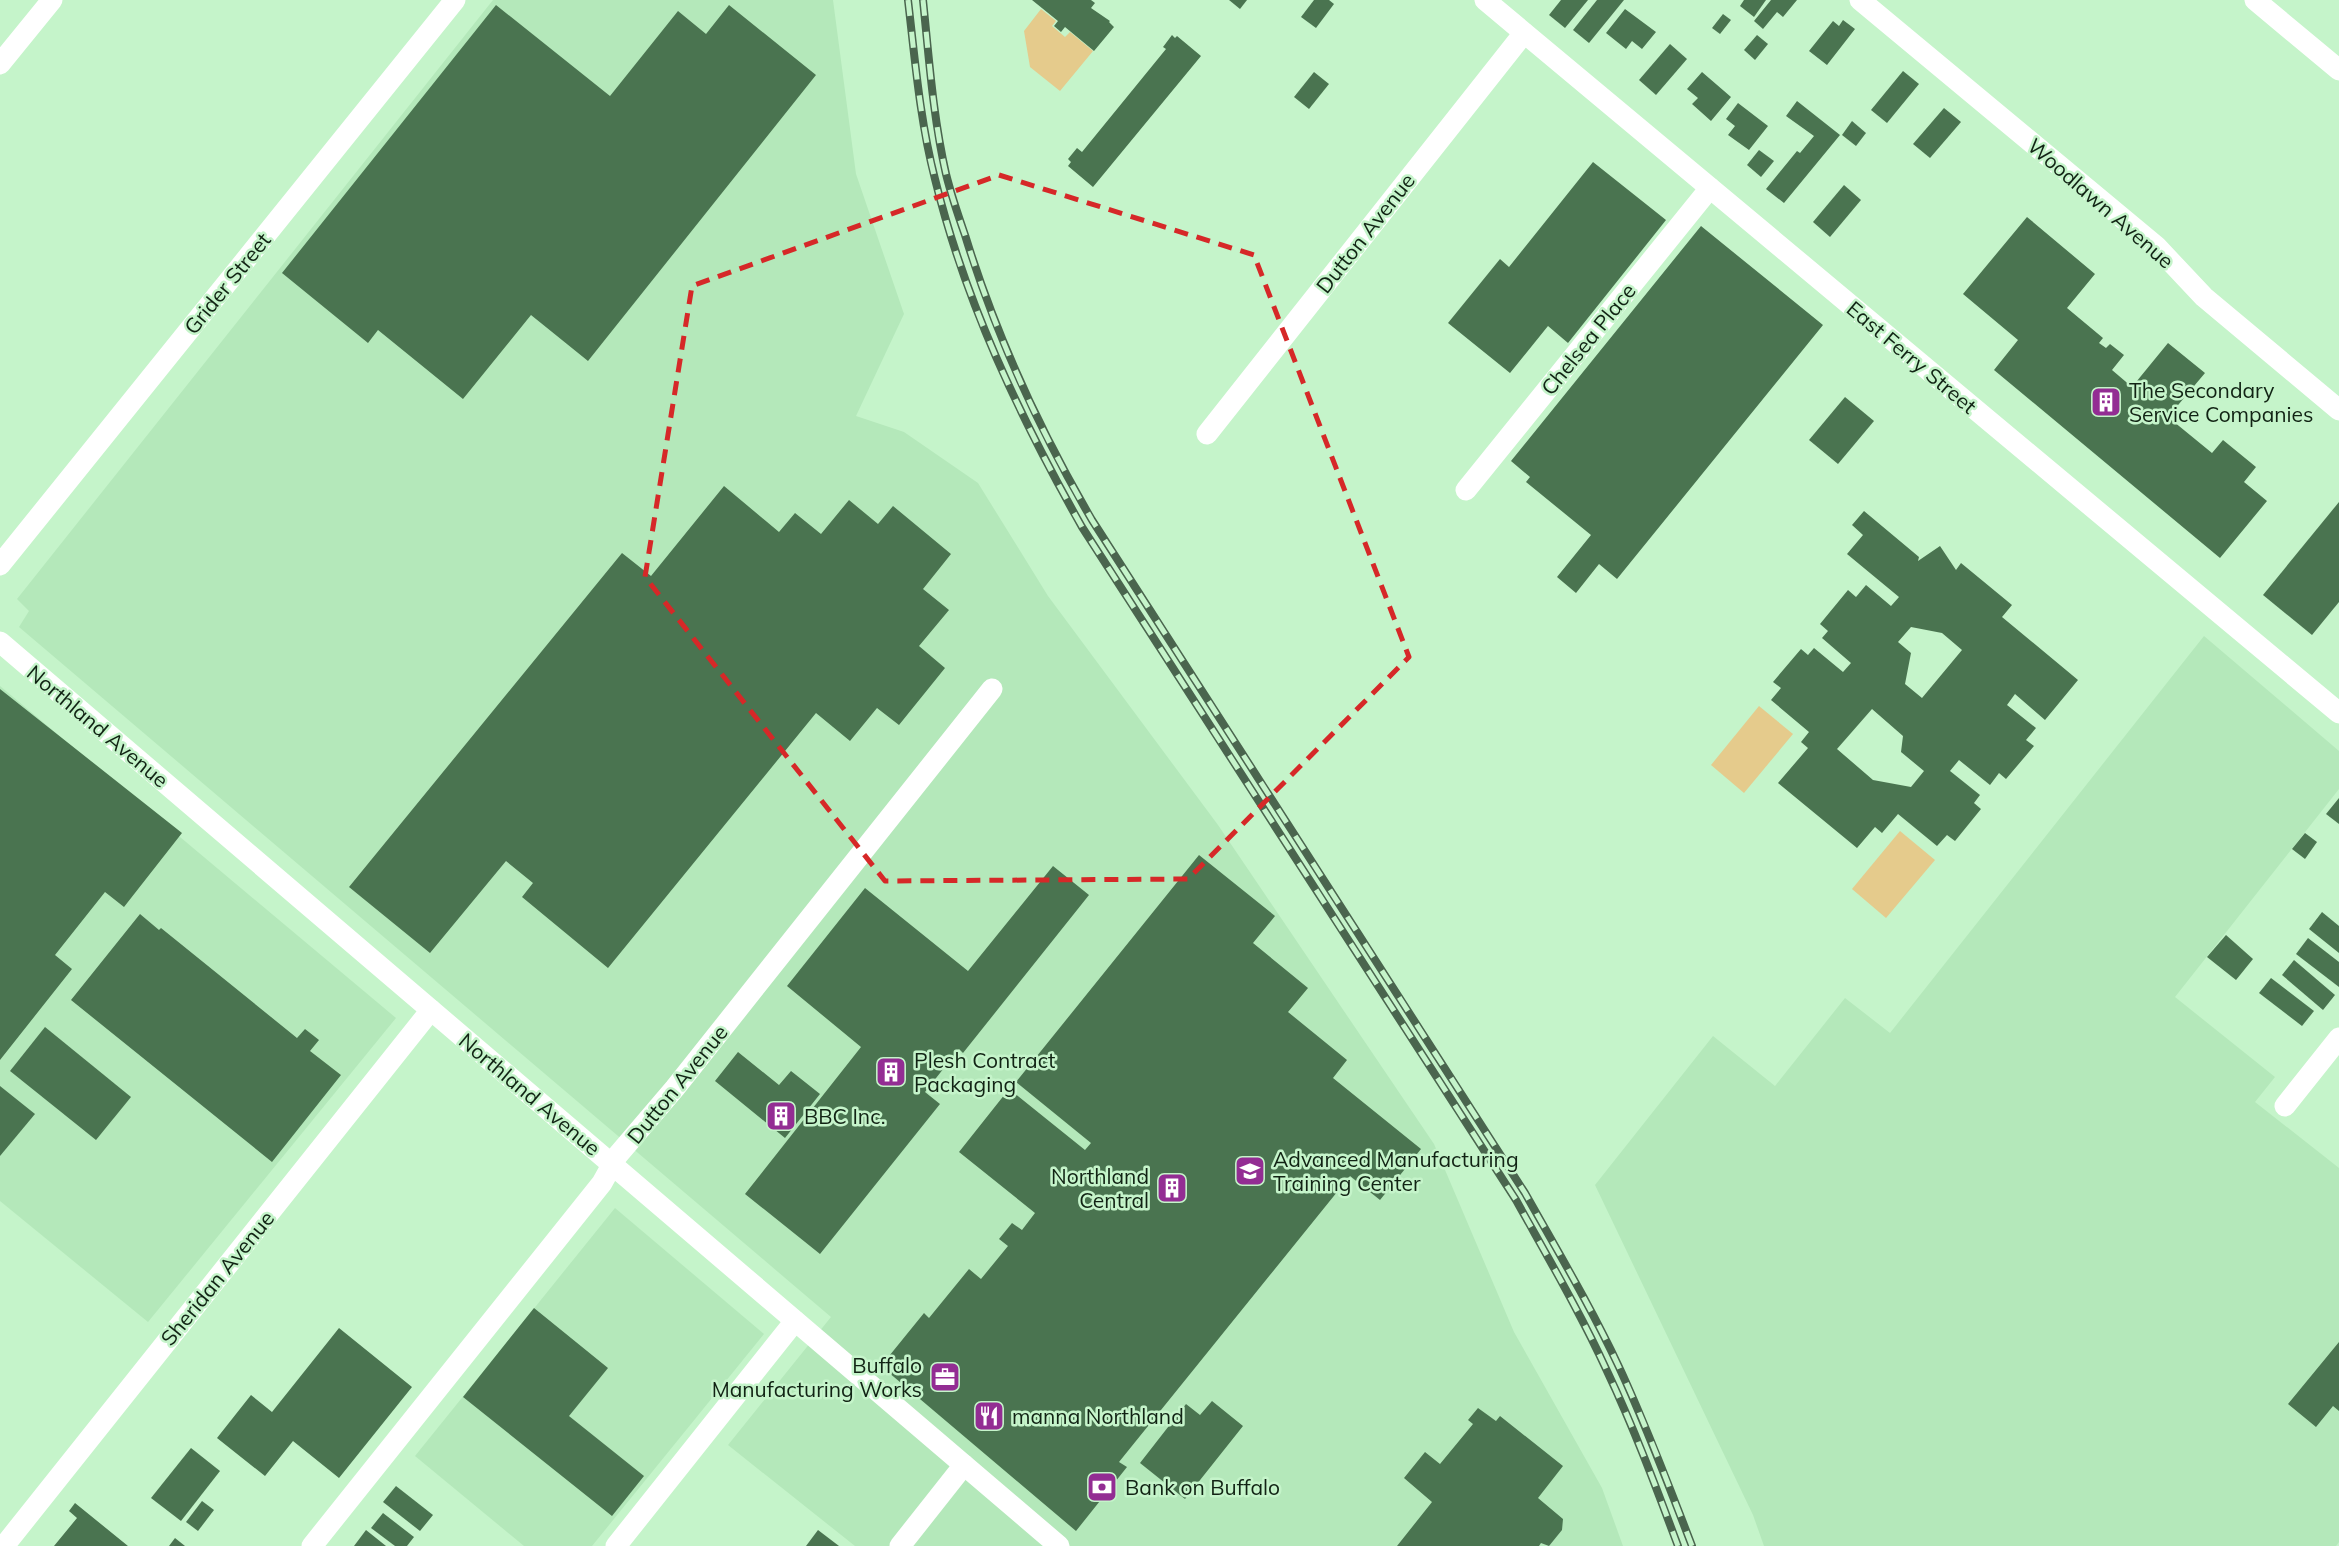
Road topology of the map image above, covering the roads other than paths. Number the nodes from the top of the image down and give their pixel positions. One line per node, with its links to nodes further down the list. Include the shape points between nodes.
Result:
1 (52, 0): 7 (street)
2 (454, 0): 13 (street, Grider Street)
3 (1860, 0): 10 (street, Woodlawn Avenue, via 2156,246 2204,297)
4 (2255, 0): 8 (street)
5 (1490, 2): 6 (street, East Ferry Street)
6 (1524, 33): 9 (street, East Ferry Street); 11 (street, Dutton Avenue)
7 (0, 64)
8 (2339, 70)
9 (1710, 188): 12 (street, Chelsea Place); 16 (street, East Ferry Street)
10 (2339, 410)
11 (1207, 434)
12 (1466, 490)
13 (0, 565)
14 (0, 642): 17 (street, Northland Avenue)
15 (992, 689): 20 (street, Dutton Avenue)
16 (2339, 713)
17 (431, 1010): 20 (street, Northland Avenue); 23 (street, Sheridan Avenue)
18 (2339, 1038): 19 (street)
19 (2284, 1106)
20 (613, 1165): 21 (street, Northland Avenue); 24 (street, Dutton Avenue)
21 (795, 1321): 22 (street, Northland Avenue); 25 (street)
22 (964, 1465): 26 (street); 27 (street, Northland Avenue)
23 (4, 1546)
24 (312, 1546)
25 (616, 1546)
26 (900, 1546)
27 (1059, 1546)

